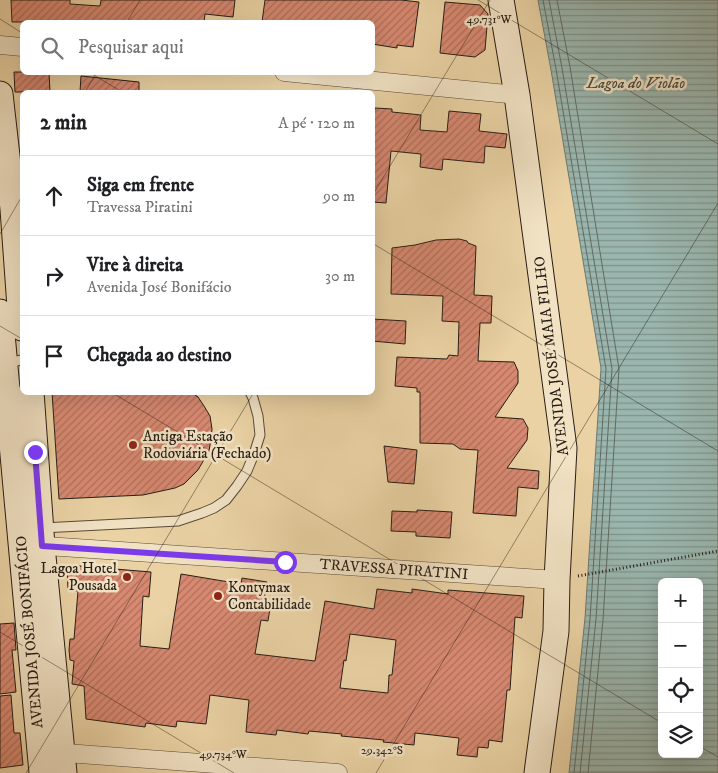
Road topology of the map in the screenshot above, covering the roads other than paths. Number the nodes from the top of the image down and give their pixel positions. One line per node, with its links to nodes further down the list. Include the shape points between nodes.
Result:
1 (501, 0): 6 (street, AVENIDA JOSÉ MAIA FILHO)
2 (0, 45): 3 (street)
3 (20, 47)
4 (313, 75): 6 (street)
5 (0, 94): 7 (street, via 13,208)
6 (517, 96): 15 (street, AVENIDA JOSÉ MAIA FILHO, via 564,448)
7 (8, 250): 8 (street)
8 (20, 307)
9 (0, 312): 10 (street, AVENIDA JOSÉ BONIFÁCIO)
10 (14, 362): 13 (street, AVENIDA JOSÉ BONIFÁCIO)
11 (30, 395): 13 (street, AVENIDA JOSÉ BONIFÁCIO)
12 (252, 395): 14 (lane, via 260,434 254,454 237,486 226,500 214,508 178,521)
13 (16, 452): 14 (street, AVENIDA JOSÉ BONIFÁCIO)
14 (31, 534): 15 (street, TRAVESSA PIRATINI); 16 (street, AVENIDA JOSÉ BONIFÁCIO)
15 (557, 580): 18 (street, AVENIDA JOSÉ MAIA FILHO, via 556,631)
16 (52, 762): 17 (street)
17 (338, 773)
18 (537, 773)

